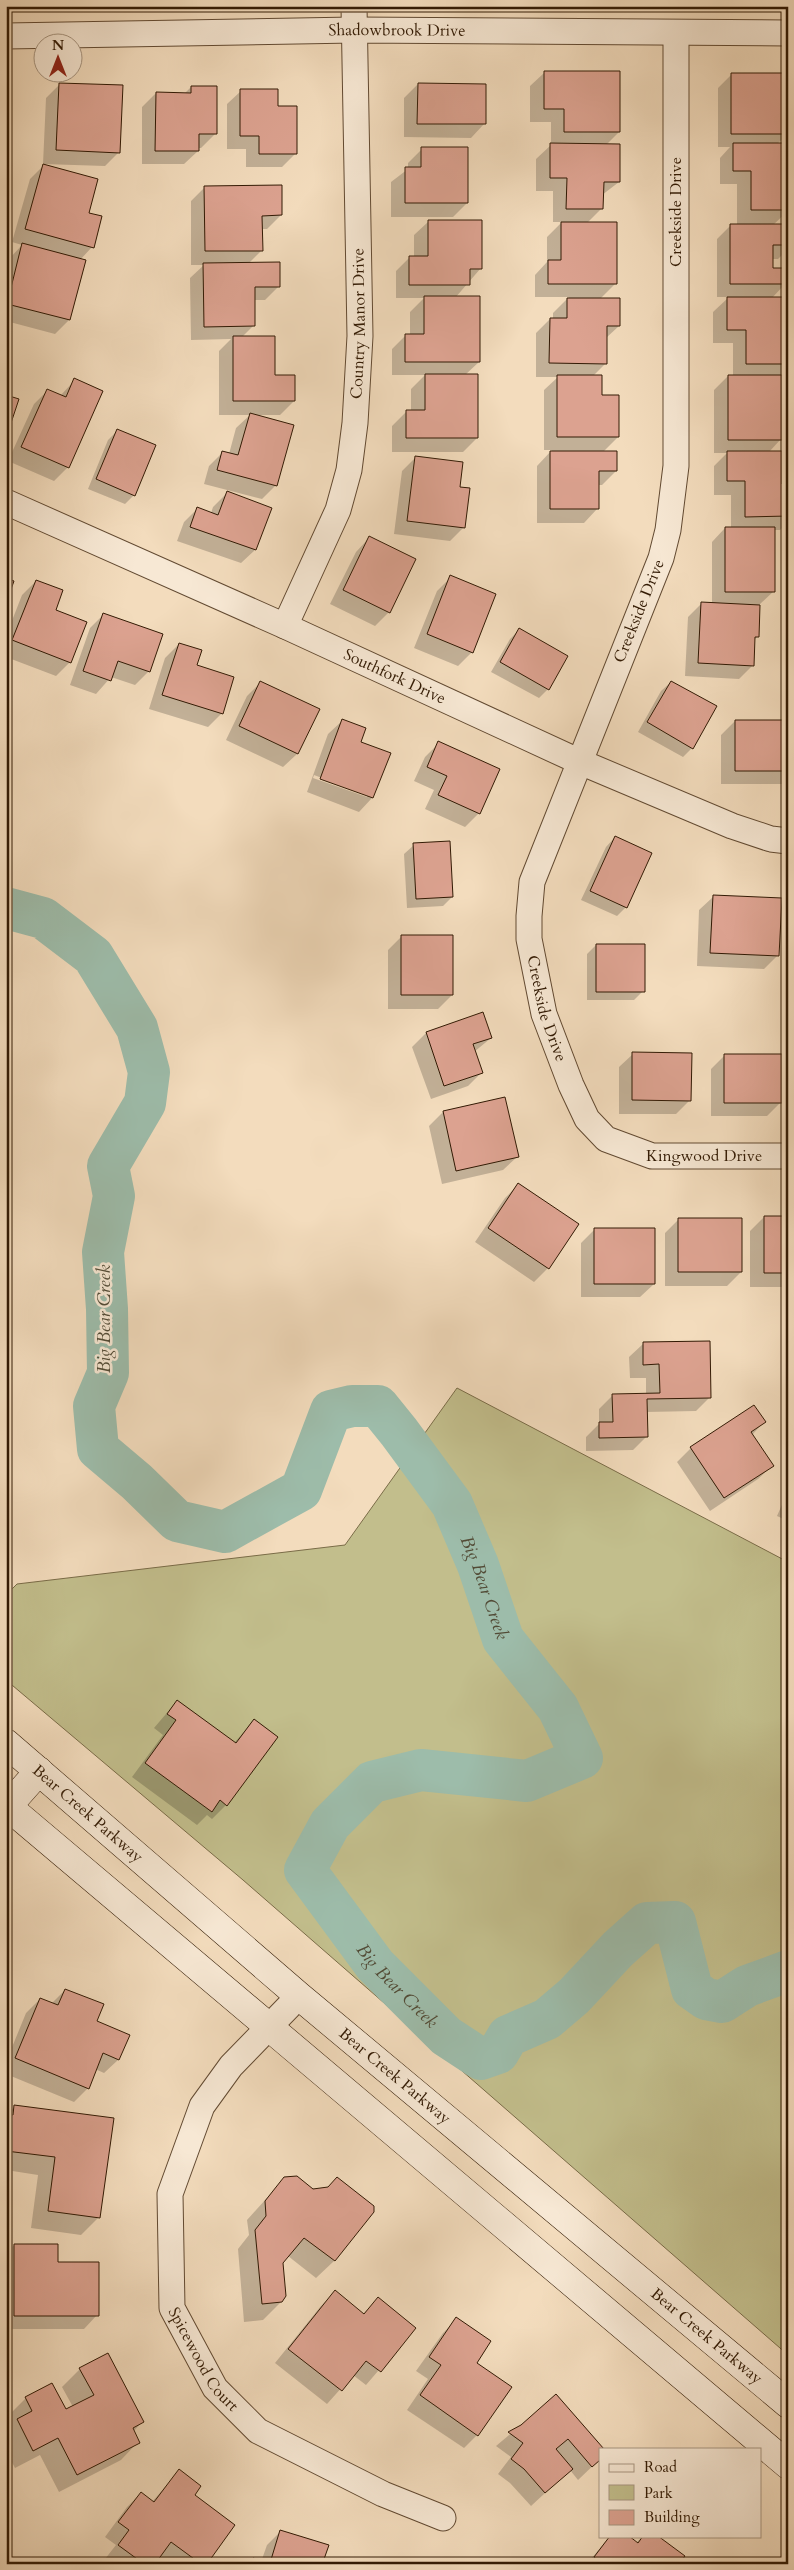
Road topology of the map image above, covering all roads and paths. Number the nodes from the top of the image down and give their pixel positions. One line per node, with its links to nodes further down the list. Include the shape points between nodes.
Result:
1 (354, 18): 2 (street, Shadowbrook Drive); 4 (street, Shadowbrook Drive); 7 (street, Country Manor Drive, via 360,336 355,423 349,470 338,510)
2 (676, 33): 3 (street, Shadowbrook Drive); 8 (street, Creekside Drive, via 676,466 668,530 661,558)
3 (788, 33)
4 (7, 36): 5 (street)
5 (6, 46)
6 (6, 502): 7 (street, Southfork Drive)
7 (285, 626): 8 (street, Southfork Drive)
8 (578, 761): 9 (street, Southfork Drive, via 732,826); 10 (street, Creekside Drive, via 532,882 529,939 544,1014 571,1085 587,1119 606,1139)
9 (788, 841)
10 (622, 1146): 11 (street, Kingwood Drive, via 652,1156)
11 (788, 1156)
12 (6, 1743): 13 (main road, Bear Creek Parkway)
13 (39, 1771): 14 (main road); 15 (main road, Bear Creek Parkway)
14 (7, 1805): 16 (main road)
15 (299, 1996): 16 (street, Spicewood Court); 17 (main road, Bear Creek Parkway)
16 (270, 2028): 18 (main road); 19 (street, Spicewood Court, via 231,2066 202,2106 170,2194 172,2308 215,2388 258,2431 382,2494)
17 (788, 2404)
18 (788, 2465)
19 (443, 2518)

